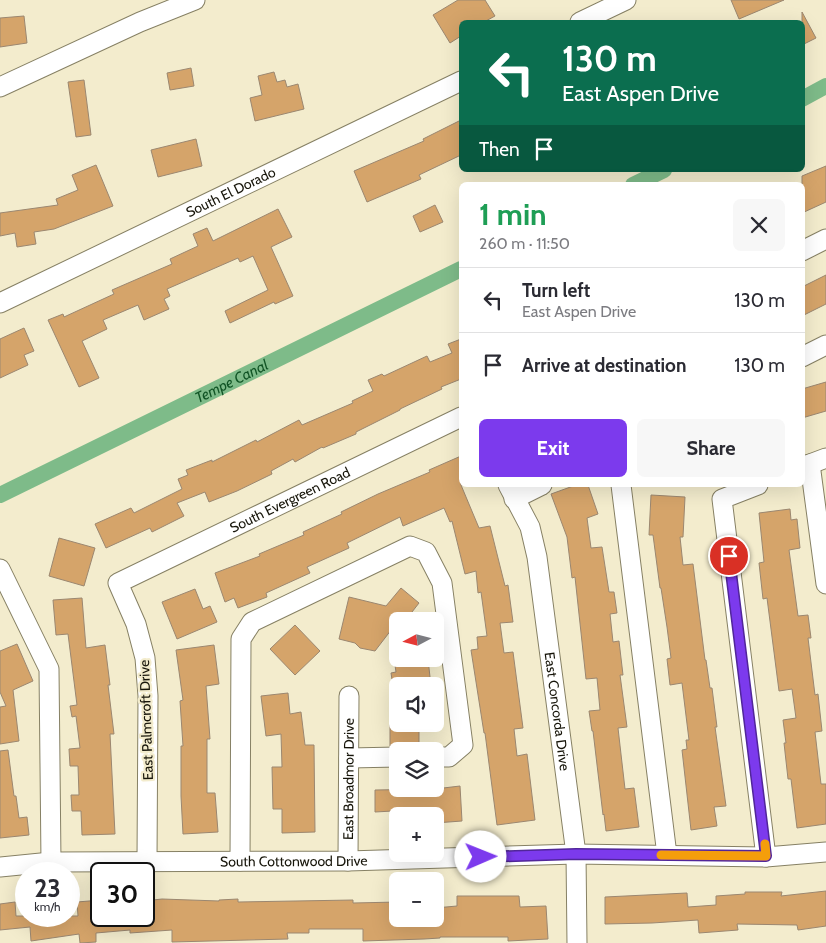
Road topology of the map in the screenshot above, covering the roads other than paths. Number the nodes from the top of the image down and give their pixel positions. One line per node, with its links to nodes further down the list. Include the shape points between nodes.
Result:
1 (195, 0): 5 (street)
2 (626, 0): 3 (street)
3 (584, 20)
4 (459, 81): 8 (street, South El Dorado)
5 (0, 87)
6 (826, 239): 7 (street)
7 (805, 250)
8 (0, 303)
9 (826, 345): 10 (street)
10 (805, 355)
11 (459, 418): 18 (street, South Evergreen Road)
12 (813, 463): 19 (street)
13 (533, 487): 16 (street)
14 (621, 487): 26 (street)
15 (753, 487): 27 (street, via 722,499)
16 (511, 492): 25 (street, East Concorda Drive, via 530,527 537,556)
17 (0, 569): 30 (street, via 49,669)
18 (118, 583): 31 (street, East Palmcroft Drive, via 136,624 145,658 148,696)
19 (826, 584)
20 (350, 696): 23 (street, East Broadmor Drive)
21 (389, 757): 23 (street)
22 (444, 757): 29 (street, via 449,757 463,745 442,583 426,552 410,546 252,622 241,639)
23 (349, 758): 28 (street, East Broadmor Drive)
24 (826, 852): 27 (street, South Cottonwood Drive)
25 (576, 854): 26 (street, South Cottonwood Drive); 28 (street, South Cottonwood Drive); 34 (street, East Concorda Drive)
26 (667, 855): 27 (street, South Cottonwood Drive)
27 (766, 856)
28 (348, 860): 29 (street, South Cottonwood Drive)
29 (240, 861): 31 (street, South Cottonwood Drive)
30 (51, 862)
31 (146, 862)
32 (15, 866): 33 (street, South Cottonwood Drive)
33 (0, 867)
34 (577, 943)

